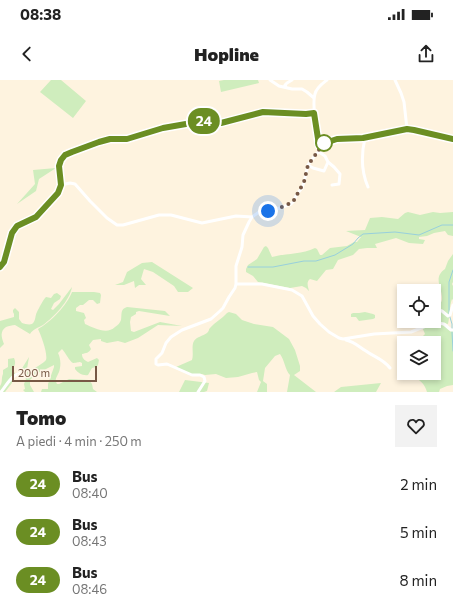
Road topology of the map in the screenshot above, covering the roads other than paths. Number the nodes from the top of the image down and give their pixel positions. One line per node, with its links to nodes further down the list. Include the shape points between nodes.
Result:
1 (270, 80): 5 (street)
2 (292, 80): 5 (street)
3 (328, 80): 6 (street, via 320,86)
4 (395, 80): 8 (street, via 404,102)
5 (286, 87): 6 (street, via 302,89)
6 (314, 98): 7 (street)
7 (314, 113): 11 (street); 16 (street, via 263,112 221,123 203,121 163,128 127,139 99,142 65,155 59,166)
8 (407, 129): 9 (street); 10 (street)
9 (365, 138): 11 (street, via 337,139); 17 (street, via 361,156)
10 (453, 139)
11 (319, 145): 12 (street)
12 (319, 152): 13 (street); 14 (street)
13 (328, 162): 14 (street, via 324,171); 15 (street, via 340,174 339,184)
14 (308, 165): 18 (street, via 304,182 293,202 259,212)
15 (332, 184)
16 (61, 185): 18 (street, via 75,184 108,218 120,226 164,214 202,223 236,216); 19 (street, via 58,193 36,217 15,228)
17 (368, 187)
18 (252, 217): 20 (street, via 243,235 236,266)
19 (0, 267)
20 (236, 284): 26 (street, via 262,284 292,290 302,296 320,324); 30 (street, via 220,312 211,319 171,337 156,361 158,365 167,364 192,375 204,377 205,381)
21 (453, 305): 22 (street, via 448,316)
22 (441, 311)
23 (441, 324): 25 (street)
24 (421, 328): 26 (street, via 411,332 374,334)
25 (453, 330)
26 (343, 340): 27 (street, via 354,342)
27 (390, 368)
28 (22, 370): 29 (street)
29 (1, 392)
30 (198, 392)

